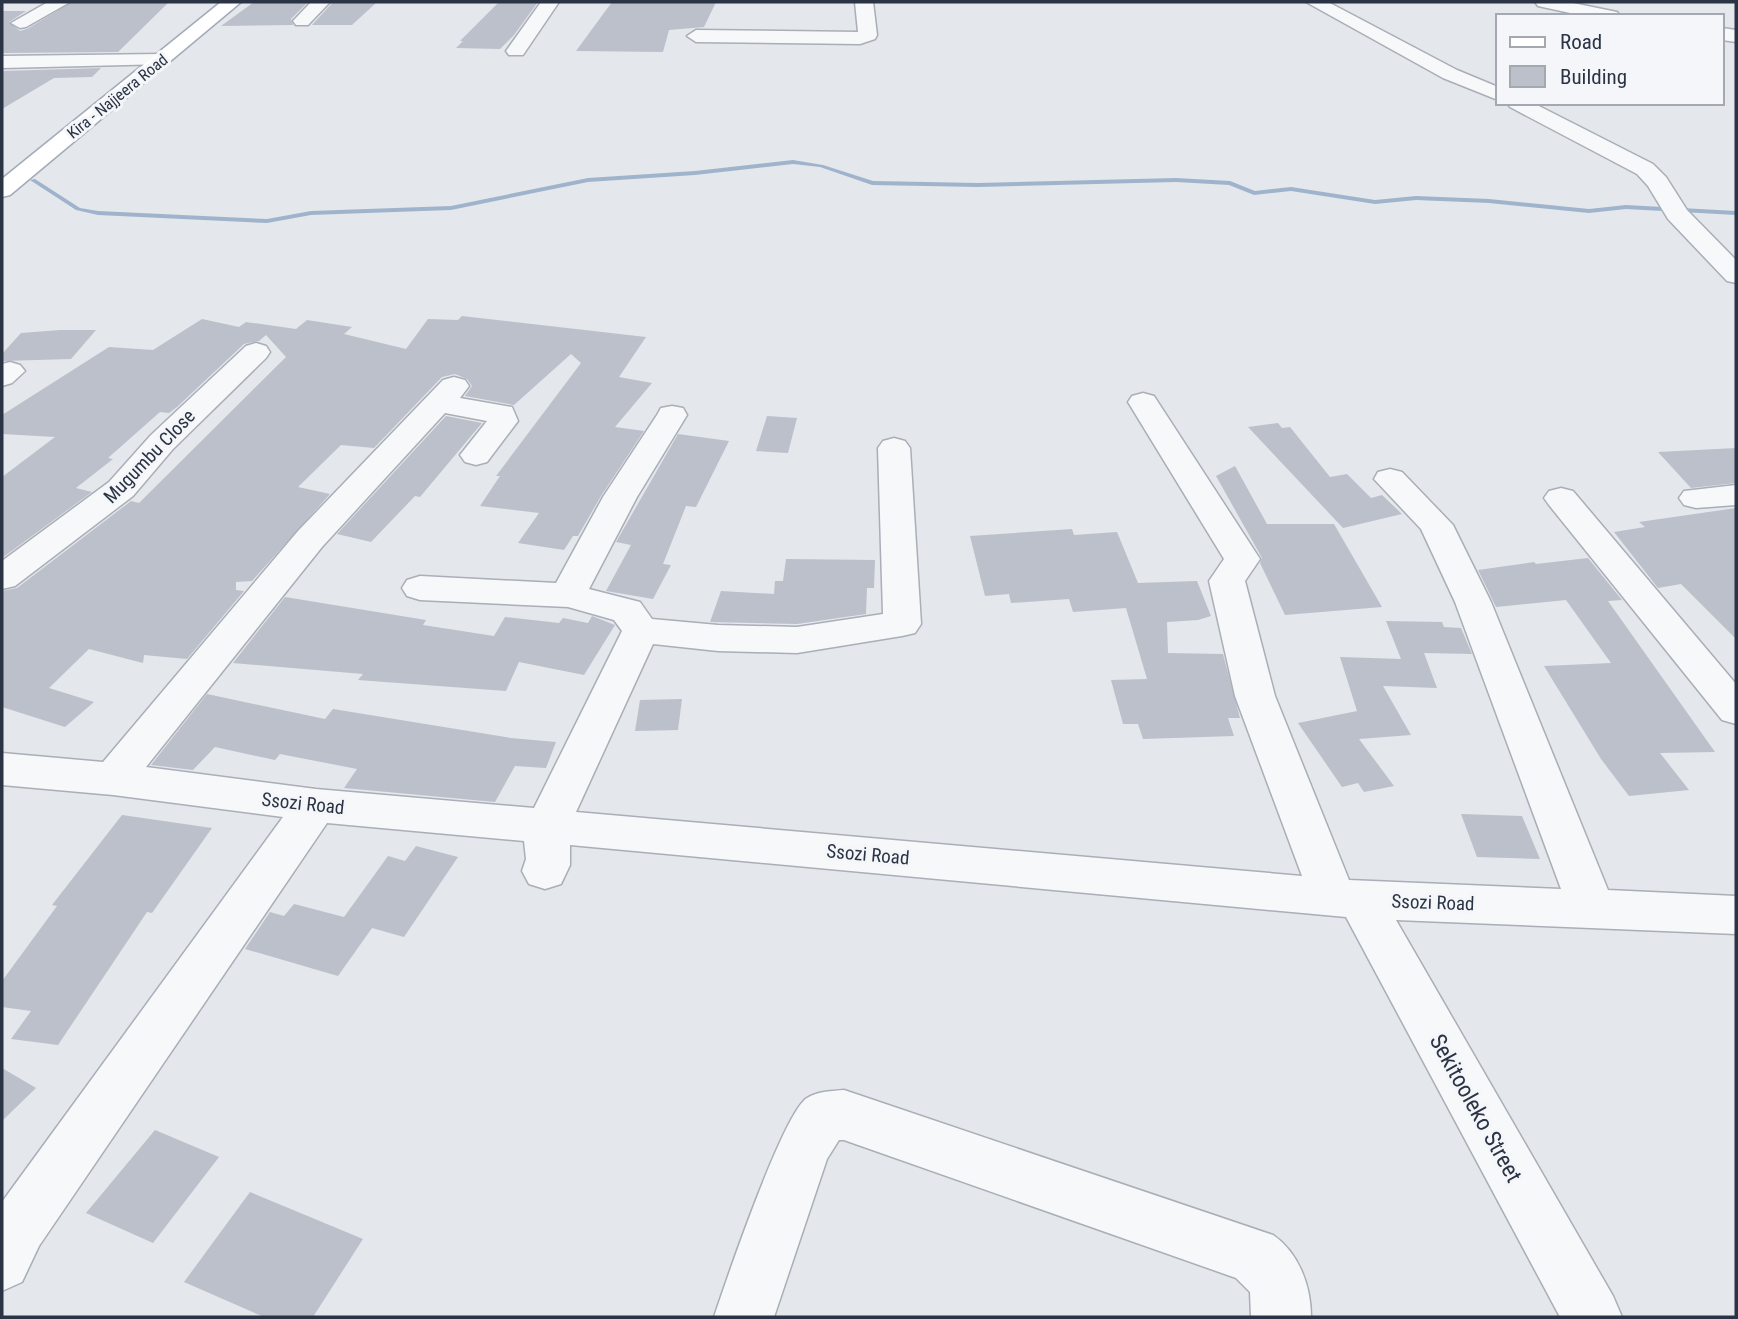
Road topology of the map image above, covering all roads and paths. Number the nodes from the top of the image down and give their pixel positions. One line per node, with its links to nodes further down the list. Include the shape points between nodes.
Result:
1 (61, 2): 10 (street)
2 (232, 2): 13 (main road, Kira - Najjeera Road)
3 (321, 2): 9 (street)
4 (550, 2): 12 (street)
5 (863, 2): 11 (street, via 869,29 860,38)
6 (1315, 2): 15 (street, via 1450,74)
7 (1544, 2): 8 (street)
8 (1601, 14)
9 (302, 21)
10 (20, 23)
11 (696, 36)
12 (516, 51)
13 (161, 60): 14 (street); 17 (main road, Kira - Najjeera Road)
14 (2, 62)
15 (1496, 93)
16 (1521, 105): 18 (street, via 1645,169 1677,214)
17 (2, 190)
18 (1736, 275)
19 (256, 352): 28 (street, Mugumbu Close, via 162,442 121,489)
20 (1143, 402): 38 (street, Sekitooleko Street, via 1242,559 1227,581 1255,696)
21 (673, 415): 30 (street, via 620,497)
22 (894, 448): 31 (street, via 902,624 797,640)
23 (476, 455): 34 (street, via 503,421 501,414 446,395 310,539)
24 (1390, 479): 39 (street, via 1436,525 1473,602)
25 (1736, 495): 27 (street)
26 (1561, 498): 32 (street)
27 (1696, 498)
28 (2, 578)
29 (420, 588): 30 (street)
30 (568, 596): 31 (street, via 627,611)
31 (641, 630): 36 (street)
32 (1736, 710)
33 (2, 769): 34 (street, Ssozi Road)
34 (113, 779): 35 (street, Ssozi Road)
35 (316, 805): 36 (street, Ssozi Road); 41 (street, via 19,1226)
36 (544, 824): 37 (street, via 550,861); 38 (street, Ssozi Road)
37 (545, 871)
38 (1347, 899): 39 (street, Ssozi Road); 44 (street, Sekitooleko Street)
39 (1591, 907): 40 (street, Ssozi Road)
40 (1736, 915)
41 (2, 1262)
42 (744, 1317): 43 (street, via 803,1147 824,1116 844,1115 1253,1255 1275,1276)
43 (1281, 1317)
44 (1592, 1317)

